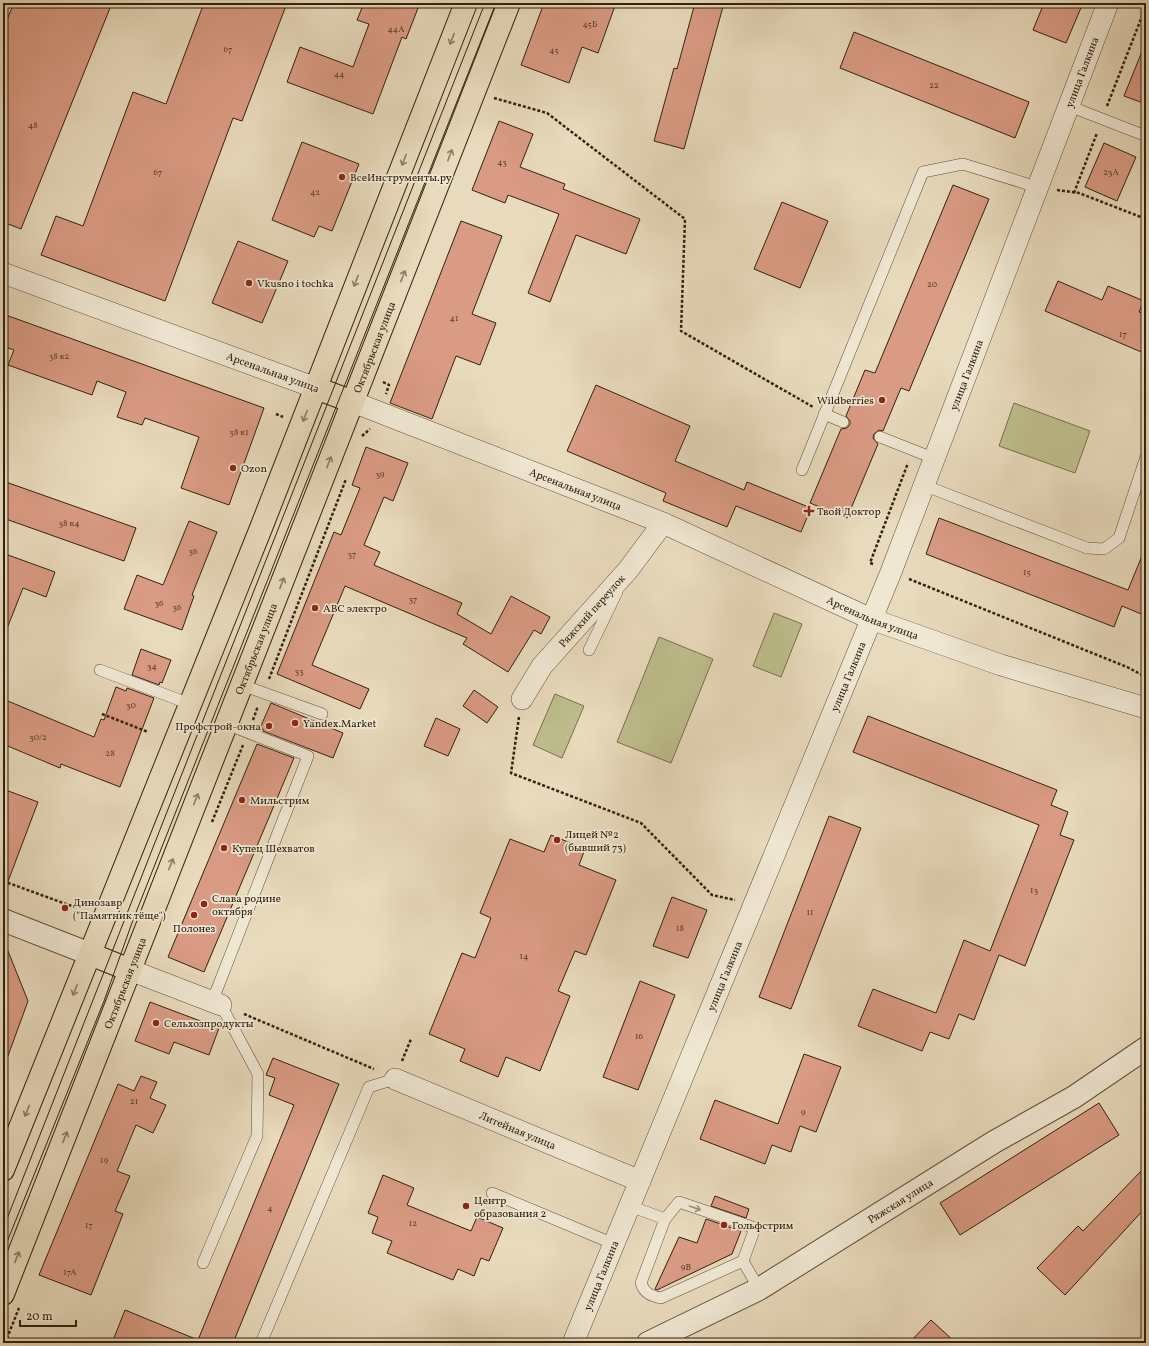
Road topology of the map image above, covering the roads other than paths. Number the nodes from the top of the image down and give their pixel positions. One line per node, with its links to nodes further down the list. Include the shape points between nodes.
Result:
1 (466, 3): 8 (main road, one-way to 8)
2 (509, 3): 9 (main road, Октябрьская улица, one-way to 2)
3 (1108, 3): 4 (street, улица Галкина)
4 (1069, 106): 5 (lane); 6 (street, улица Галкина)
5 (1146, 136)
6 (1037, 187): 10 (lane, via 963,164 923,172); 14 (street, улица Галкина)
7 (3, 273): 8 (street, Арсенальная улица)
8 (316, 388): 9 (main road, Арсенальная улица); 24 (main road, one-way to 24)
9 (353, 402): 17 (street, Арсенальная улица); 22 (main road, Октябрьская улица, one-way to 9)
10 (824, 414): 11 (lane); 15 (lane)
11 (844, 422)
12 (880, 437): 14 (lane)
13 (1146, 457): 16 (lane, via 1119,538 1104,549 1087,548)
14 (933, 458): 16 (street, улица Галкина)
15 (802, 470)
16 (923, 485): 19 (street, улица Галкина)
17 (663, 523): 18 (street, Ряжский переулок); 19 (street, Арсенальная улица)
18 (628, 570): 20 (lane); 23 (street, Ряжский переулок, via 542,666)
19 (871, 619): 25 (street, Арсенальная улица, via 1001,665); 35 (street, улица Галкина)
20 (589, 650)
21 (100, 670): 24 (lane)
22 (242, 685): 26 (lane); 27 (main road, Октябрьская улица)
23 (522, 699)
24 (190, 704): 29 (main road)
25 (1146, 708)
26 (322, 714)
27 (226, 724): 30 (main road, Октябрьская улица, one-way to 27); 31 (lane, via 308,756)
28 (3, 920): 29 (street)
29 (90, 954): 30 (main road); 34 (main road, one-way to 34)
30 (130, 970): 31 (street); 43 (main road, Октябрьская улица, one-way to 30)
31 (216, 1003): 41 (lane, via 258,1074 257,1136)
32 (1146, 1048): 42 (street, Ряжская улица, via 1074,1097 994,1142)
33 (395, 1079): 35 (street, Литейная улица); 44 (lane, via 369,1087)
34 (3, 1170)
35 (640, 1180): 37 (street, улица Галкина)
36 (492, 1193): 39 (lane)
37 (630, 1206): 38 (lane); 39 (street, улица Галкина)
38 (665, 1219): 40 (lane, one-way to 40, via 679,1202 755,1228); 40 (lane, via 641,1283 650,1295 661,1298)
39 (614, 1244): 45 (street, улица Галкина)
40 (742, 1261): 42 (lane)
41 (203, 1263)
42 (759, 1289): 46 (street, Ряжская улица)
43 (3, 1294)
44 (261, 1343)
45 (573, 1343)
46 (648, 1343)

